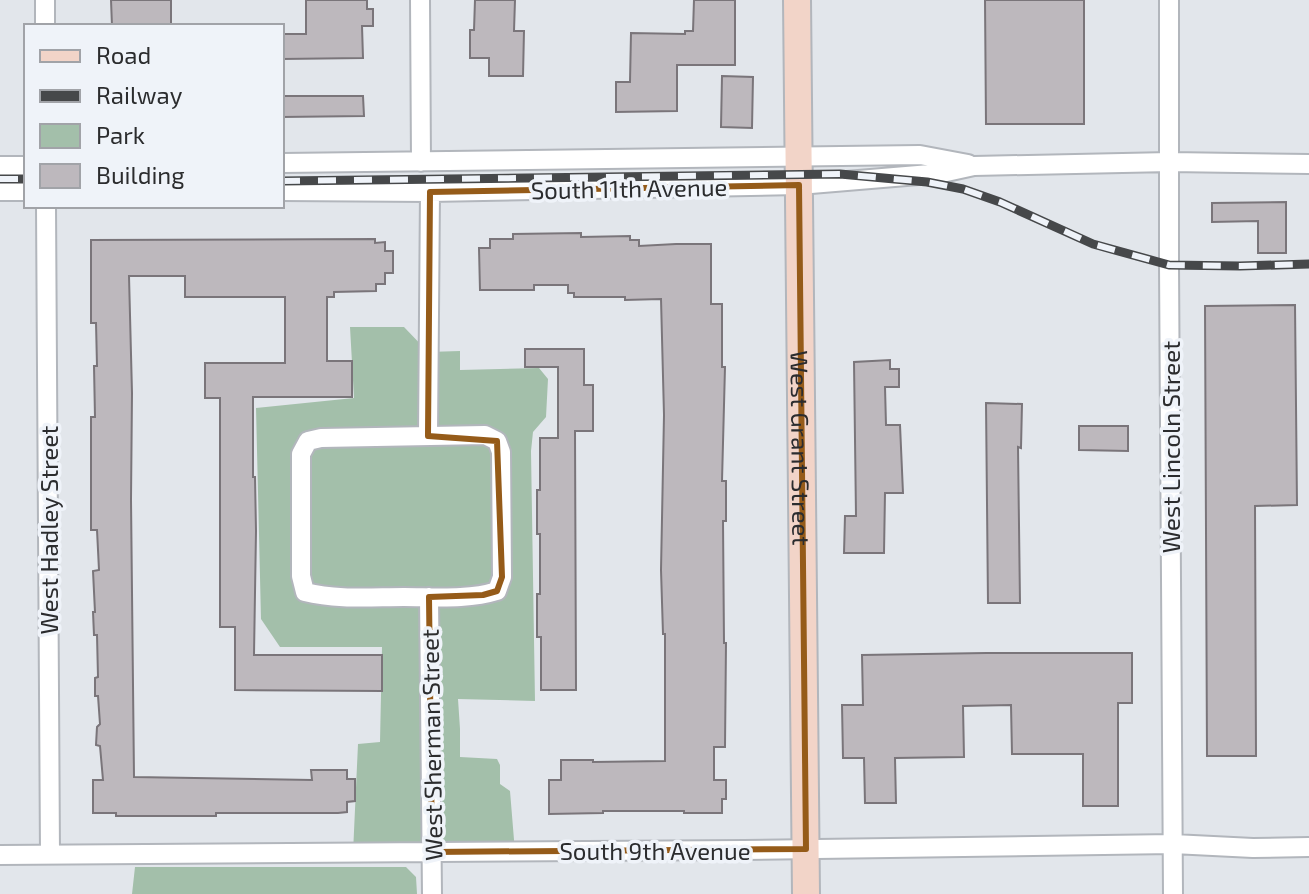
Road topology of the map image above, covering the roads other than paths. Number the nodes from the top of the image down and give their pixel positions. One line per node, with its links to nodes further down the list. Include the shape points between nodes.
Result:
1 (45, 0): 5 (street)
2 (420, 0): 7 (street)
3 (797, 0): 6 (main road, West Grant Street)
4 (1169, 0): 8 (street, West Lincoln Street)
5 (45, 24)
6 (798, 157): 7 (street, South 11th Avenue); 13 (street, South 11th Avenue, via 920,155); 14 (main road, West Grant Street)
7 (421, 162): 9 (street, South 11th Avenue)
8 (1170, 162): 10 (street, South 11th Avenue); 13 (street, South 11th Avenue); 22 (street, West Lincoln Street)
9 (284, 163)
10 (1309, 164)
11 (0, 166): 12 (street)
12 (24, 166)
13 (974, 166): 14 (street, South 11th Avenue)
14 (799, 185): 18 (street, South 11th Avenue); 24 (main road, West Grant Street)
15 (0, 191): 16 (street)
16 (24, 191)
17 (284, 191): 18 (street, South 11th Avenue)
18 (430, 192): 20 (street)
19 (46, 208): 26 (street, West Hadley Street)
20 (428, 436): 21 (street, West Sherman Street, via 485,435 497,441 502,577 497,591 483,595); 21 (street, West Sherman Street, via 308,441 301,454 301,576 305,592 323,597)
21 (429, 597): 25 (street, West Sherman Street)
22 (1173, 844): 23 (street, South 9th Avenue); 24 (street, South 9th Avenue); 30 (street, West Lincoln Street)
23 (1309, 847)
24 (806, 849): 25 (street, South 9th Avenue); 29 (main road, West Grant Street)
25 (432, 852): 26 (street, South 9th Avenue); 28 (street, West Sherman Street)
26 (50, 854): 27 (street, South 9th Avenue)
27 (0, 855)
28 (432, 894)
29 (806, 894)
30 (1173, 894)

